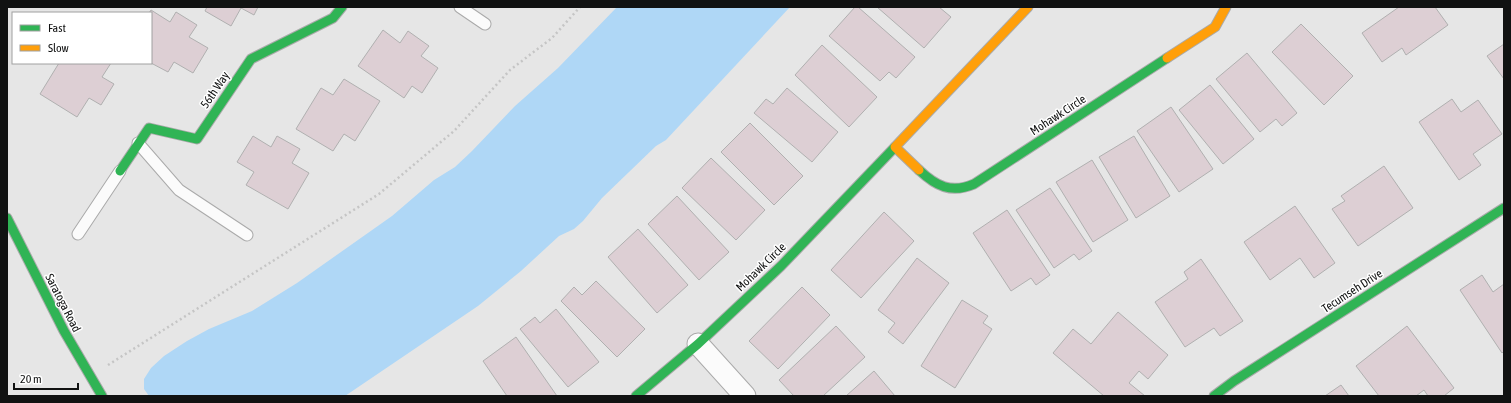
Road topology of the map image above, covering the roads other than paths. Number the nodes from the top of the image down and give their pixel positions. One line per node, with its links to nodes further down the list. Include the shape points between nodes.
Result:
1 (342, 7): 6 (street, 56th Way, via 333,18 251,59 197,139 148,128)
2 (460, 7): 5 (lane)
3 (1028, 7): 7 (street, Mohawk Circle)
4 (1226, 7): 7 (street, Mohawk Circle, via 1215,27 974,184 960,189 945,188 932,181)
5 (485, 24)
6 (138, 143): 8 (street, 56th Way); 12 (lane, via 179,190)
7 (895, 147): 13 (street, Mohawk Circle, via 781,266)
8 (120, 171): 11 (lane)
9 (1504, 208): 17 (street, Tecumseh Drive)
10 (7, 218): 14 (street, Saratoga Road, via 59,323)
11 (78, 234)
12 (247, 235)
13 (698, 344): 15 (street, Mohawk Circle); 16 (street)
14 (102, 396)
15 (636, 396)
16 (745, 396)
17 (1214, 396)

